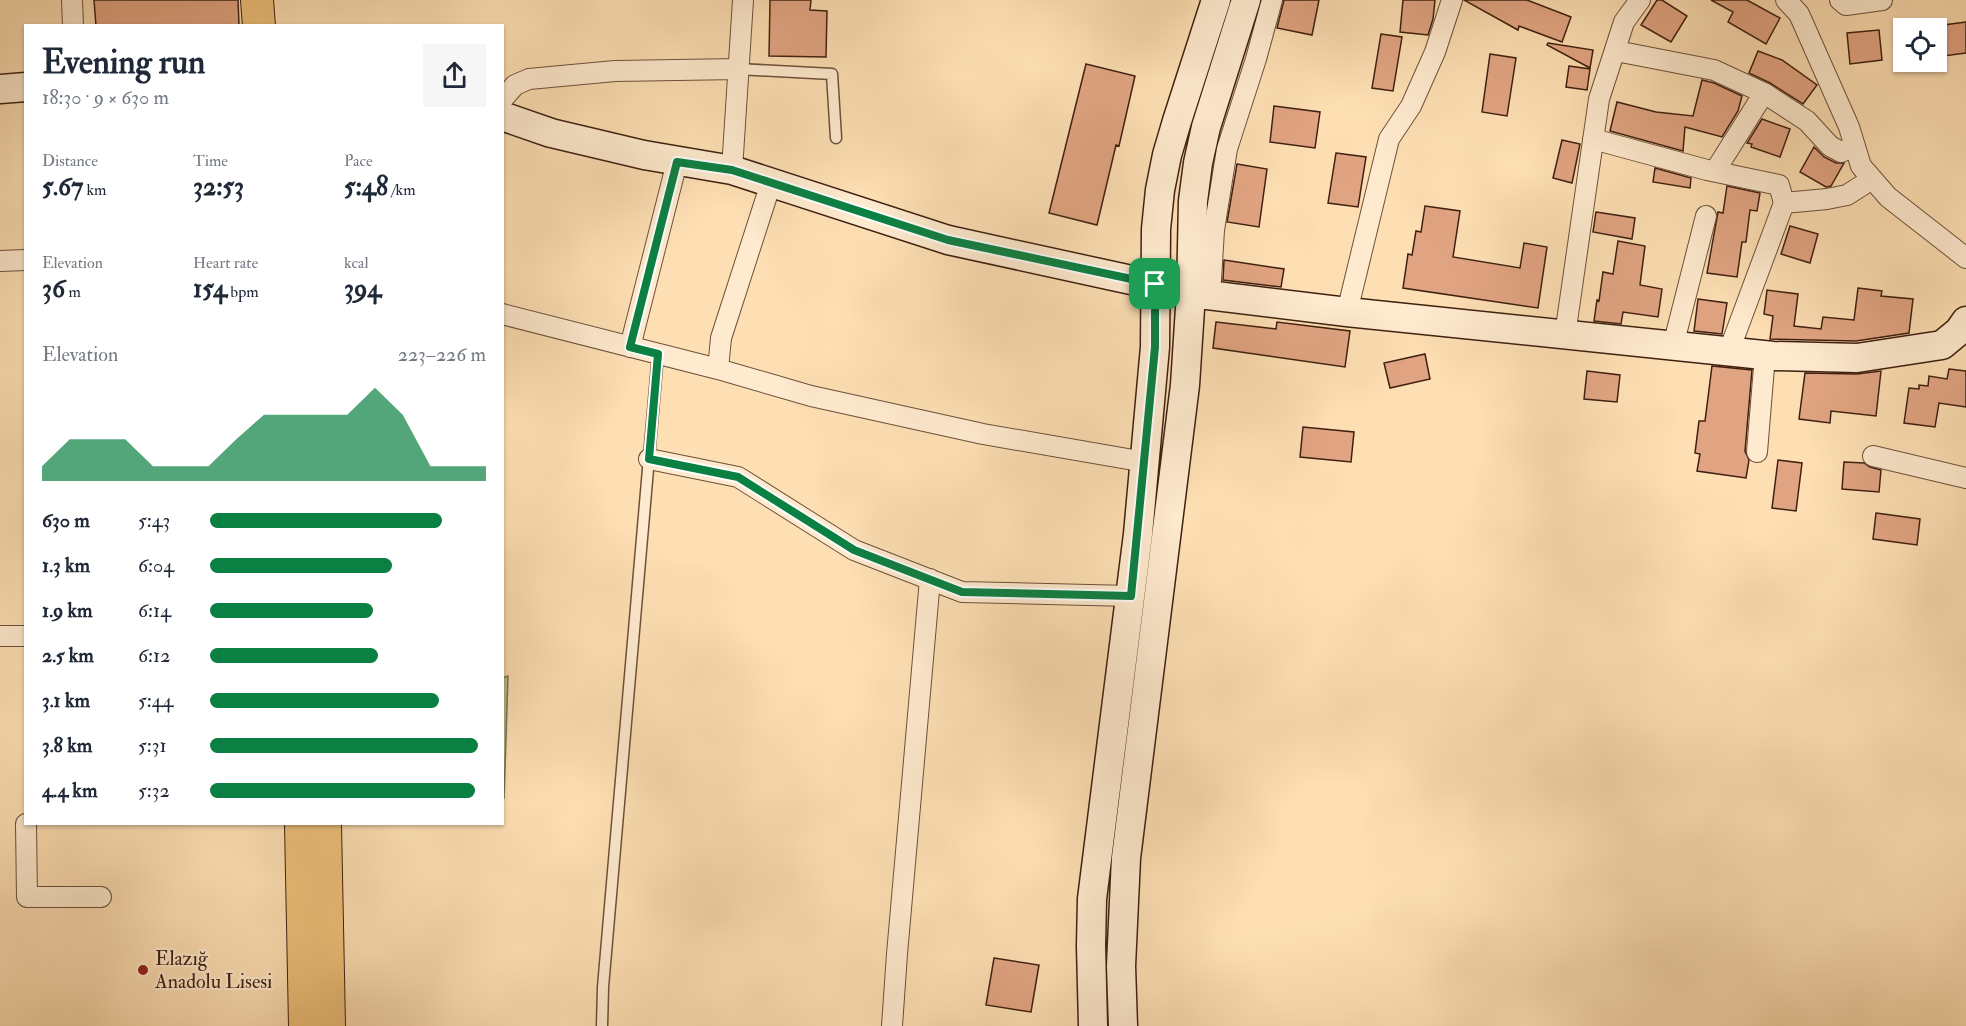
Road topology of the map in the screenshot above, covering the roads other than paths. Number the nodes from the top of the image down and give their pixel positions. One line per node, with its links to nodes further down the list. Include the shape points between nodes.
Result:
1 (72, 0): 13 (street)
2 (257, 0): 14 (main road)
3 (277, 0): 15 (main road)
4 (743, 0): 17 (street)
5 (1216, 0): 36 (main road, via 1167,155 1156,229)
6 (1246, 0): 37 (main road, via 1198,163 1193,201)
7 (1272, 0): 37 (street, via 1227,150)
8 (1452, 0): 38 (street, via 1411,106 1389,139)
9 (1640, 0): 16 (street, via 1624,22)
10 (1786, 0): 25 (street, via 1798,14)
11 (1840, 0): 12 (street, via 1846,5)
12 (1882, 0)
13 (73, 24)
14 (259, 24)
15 (278, 24)
16 (1616, 51): 20 (street, via 1714,70); 24 (street, via 1599,99)
17 (738, 69): 21 (street, via 615,71 529,79 515,85); 23 (lane, via 832,74); 27 (street)
18 (24, 87): 19 (main road)
19 (0, 89)
20 (1764, 93): 25 (street, via 1807,121 1840,152); 28 (street)
21 (504, 98)
22 (504, 117): 26 (main road, via 551,133)
23 (836, 138)
24 (1593, 139): 28 (street); 41 (street)
25 (1855, 146): 29 (street, via 1861,166)
26 (677, 162): 27 (main road); 43 (street)
27 (732, 170): 30 (main road)
28 (1715, 171): 31 (street, via 1779,184)
29 (1872, 179): 31 (street, via 1848,195); 33 (street, via 1888,197)
30 (771, 183): 36 (main road, via 948,240); 47 (street, via 721,338)
31 (1784, 203): 44 (street)
32 (1706, 216): 42 (street)
33 (1966, 258)
34 (24, 260): 35 (street)
35 (0, 261)
36 (1155, 284): 37 (main road); 51 (main road, via 1155,347)
37 (1200, 294): 38 (main road); 66 (main road, via 1185,385 1126,858 1121,966)
38 (1347, 312): 41 (main road)
39 (504, 315): 43 (street)
40 (1966, 322): 46 (main road, via 1942,345 1857,358)
41 (1564, 335): 42 (main road)
42 (1673, 346): 44 (main road)
43 (630, 347): 45 (street)
44 (1729, 351): 46 (main road)
45 (658, 354): 47 (street); 50 (lane)
46 (1764, 355): 48 (street)
47 (718, 369): 51 (street, via 811,396 983,434)
48 (1756, 452)
49 (1873, 456): 52 (street)
50 (649, 459): 53 (street, via 738,477 854,550); 63 (lane)
51 (1145, 462): 54 (main road)
52 (1966, 478)
53 (930, 579): 54 (street, via 962,592); 64 (street)
54 (1131, 596): 65 (main road, via 1092,900)
55 (0, 636): 56 (street)
56 (24, 636)
57 (26, 825): 60 (street, via 27,897)
58 (301, 825): 61 (main road)
59 (325, 825): 62 (main road)
60 (101, 897)
61 (305, 1026)
62 (329, 1026)
63 (602, 1026)
64 (892, 1026)
65 (1094, 1026)
66 (1123, 1026)

